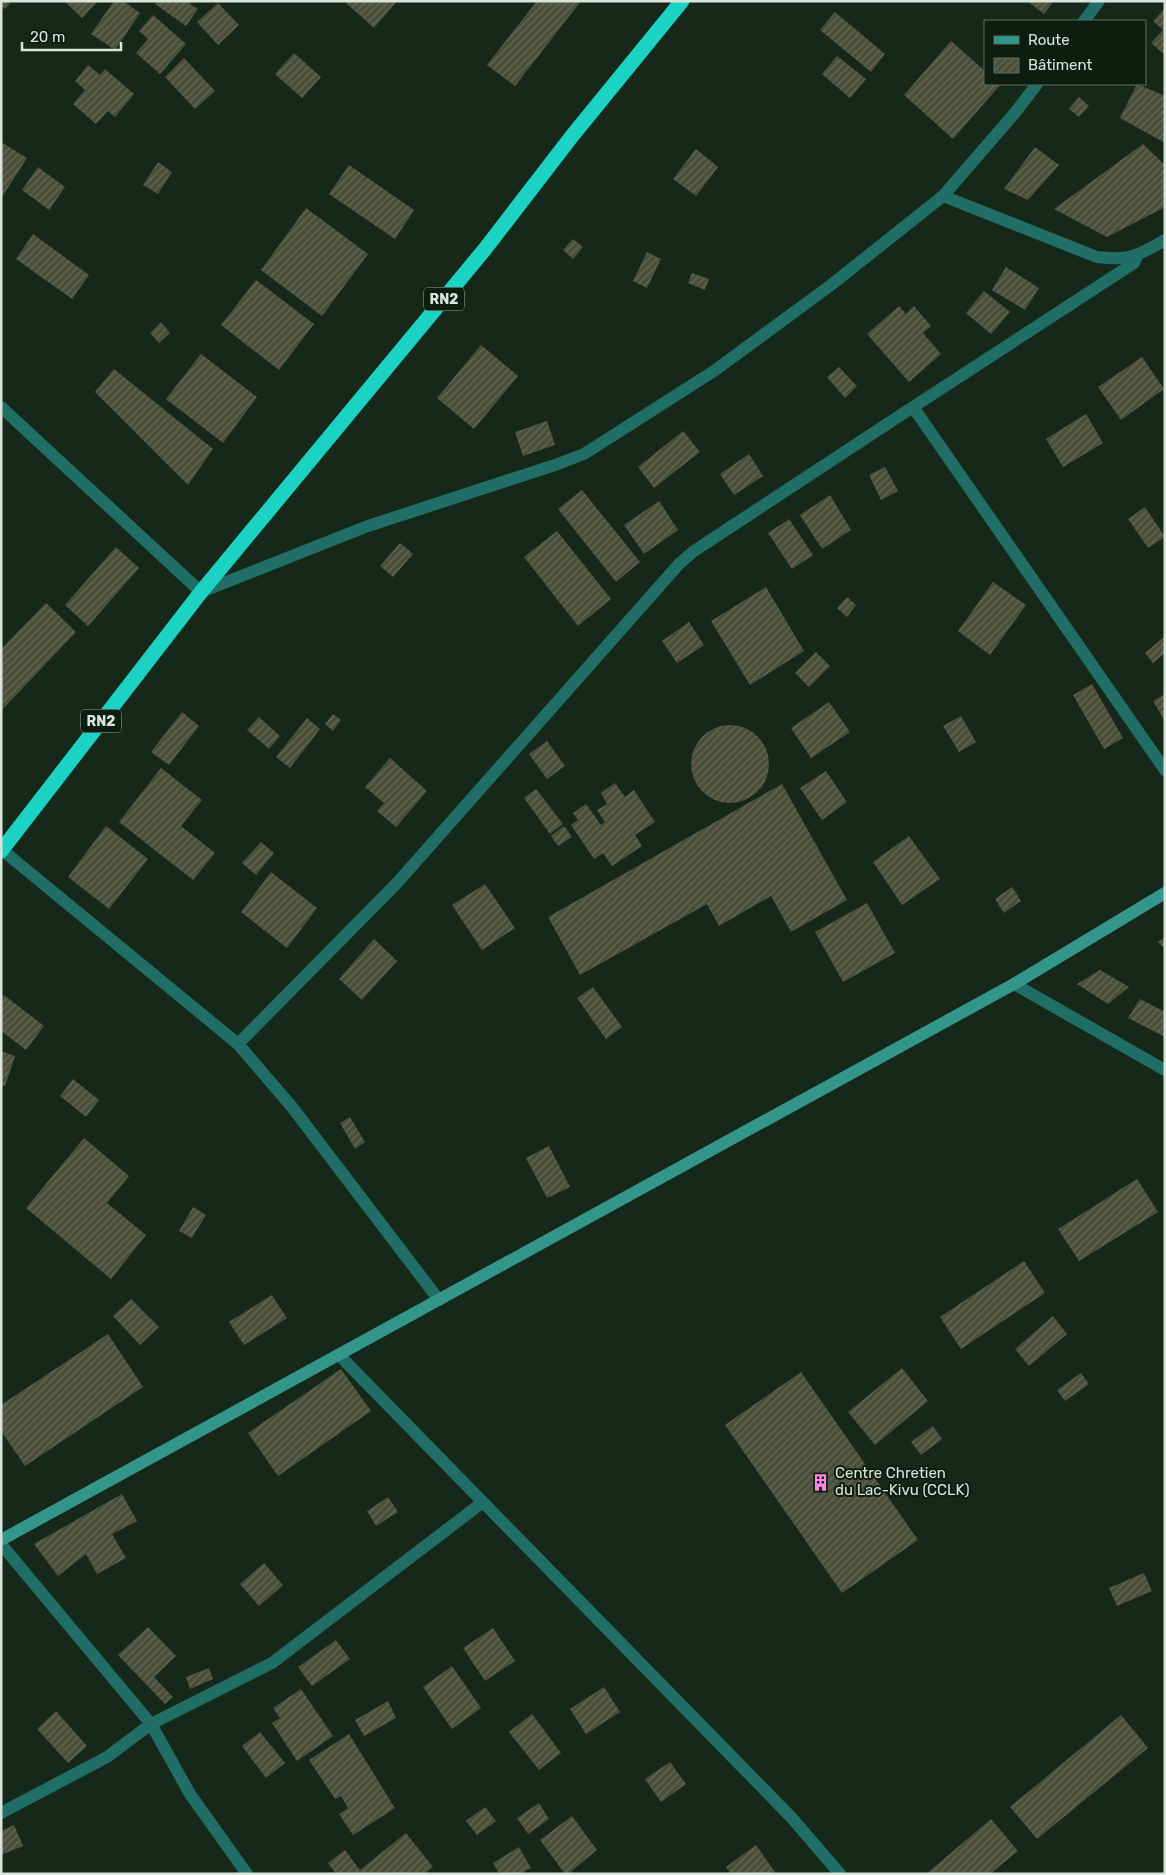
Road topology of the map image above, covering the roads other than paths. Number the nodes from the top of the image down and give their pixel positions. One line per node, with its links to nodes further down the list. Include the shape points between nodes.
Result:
1 (682, 1): 10 (highway, RN2, via 485,249)
2 (1099, 1): 3 (street)
3 (1085, 20)
4 (1036, 85): 5 (street)
5 (943, 196): 7 (street, via 1097,258 1116,260); 10 (street, via 714,372 584,454 368,526)
6 (1165, 240): 7 (street)
7 (1138, 256): 9 (street, via 1134,263)
8 (1, 407): 10 (street)
9 (913, 407): 11 (street); 15 (street, via 678,564 397,883)
10 (201, 592): 12 (highway, RN2)
11 (1165, 770)
12 (2, 851): 15 (street)
13 (1165, 893): 14 (street)
14 (1014, 984): 16 (street); 17 (street)
15 (238, 1044): 17 (street, via 292,1107)
16 (1165, 1070)
17 (439, 1300): 18 (street)
18 (339, 1355): 19 (street); 20 (street)
19 (483, 1502): 22 (street, via 272,1663); 25 (street, via 791,1818)
20 (1, 1540)
21 (1, 1544): 22 (street)
22 (152, 1724): 23 (street, via 108,1756); 24 (street, via 190,1794)
23 (1, 1813)
24 (247, 1874)
25 (840, 1874)

